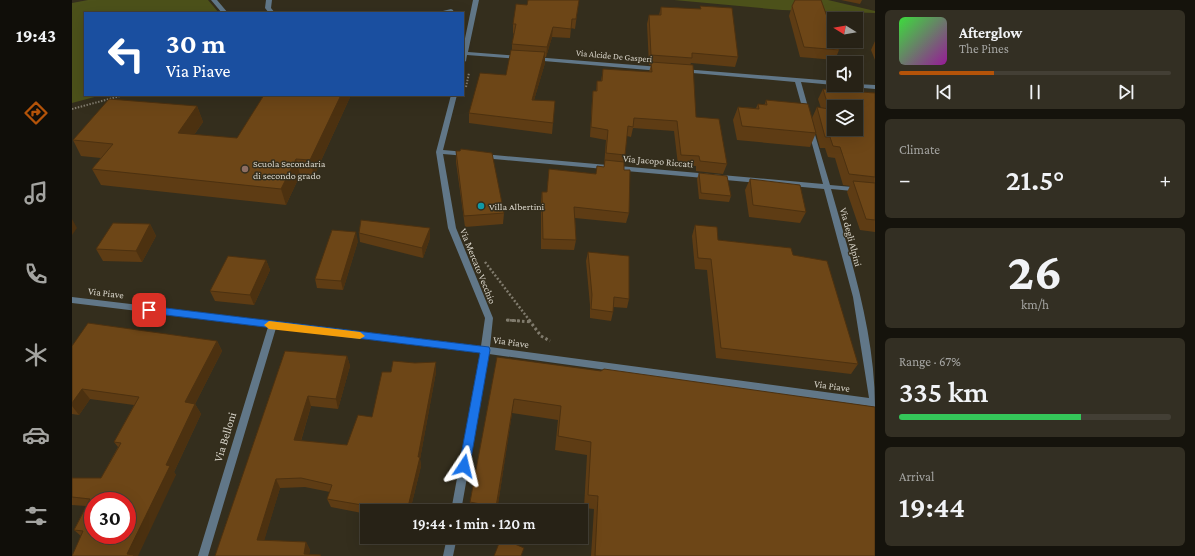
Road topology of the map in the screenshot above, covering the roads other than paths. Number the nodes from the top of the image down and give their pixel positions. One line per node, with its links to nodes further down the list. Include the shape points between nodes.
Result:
1 (214, 0): 4 (street)
2 (269, 0): 5 (street, via 268,8)
3 (476, 0): 6 (street)
4 (224, 12)
5 (271, 12)
6 (464, 53): 7 (street, Via Alcide De Gasperi)
7 (671, 70)
8 (679, 70): 9 (street)
9 (797, 80): 10 (street); 15 (street, Via degli Alpini)
10 (827, 82)
11 (863, 86): 12 (street)
12 (875, 87)
13 (454, 96): 14 (street, Via Mercato Vecchio)
14 (439, 152): 15 (street, Via Jacopo Riccati); 19 (street, Via Mercato Vecchio, via 452,228 489,318)
15 (827, 186): 16 (street, Via Jacopo Riccati); 20 (street, Via degli Alpini, via 857,297)
16 (875, 191)
17 (72, 300): 18 (street, Via Piave)
18 (273, 325): 19 (street, Via Piave); 23 (street, Via Belloni)
19 (485, 350): 20 (street, Via Piave); 21 (street, Via Mercato Vecchio)
20 (874, 403)
21 (457, 504)
22 (451, 544): 24 (street)
23 (203, 556)
24 (448, 556)

